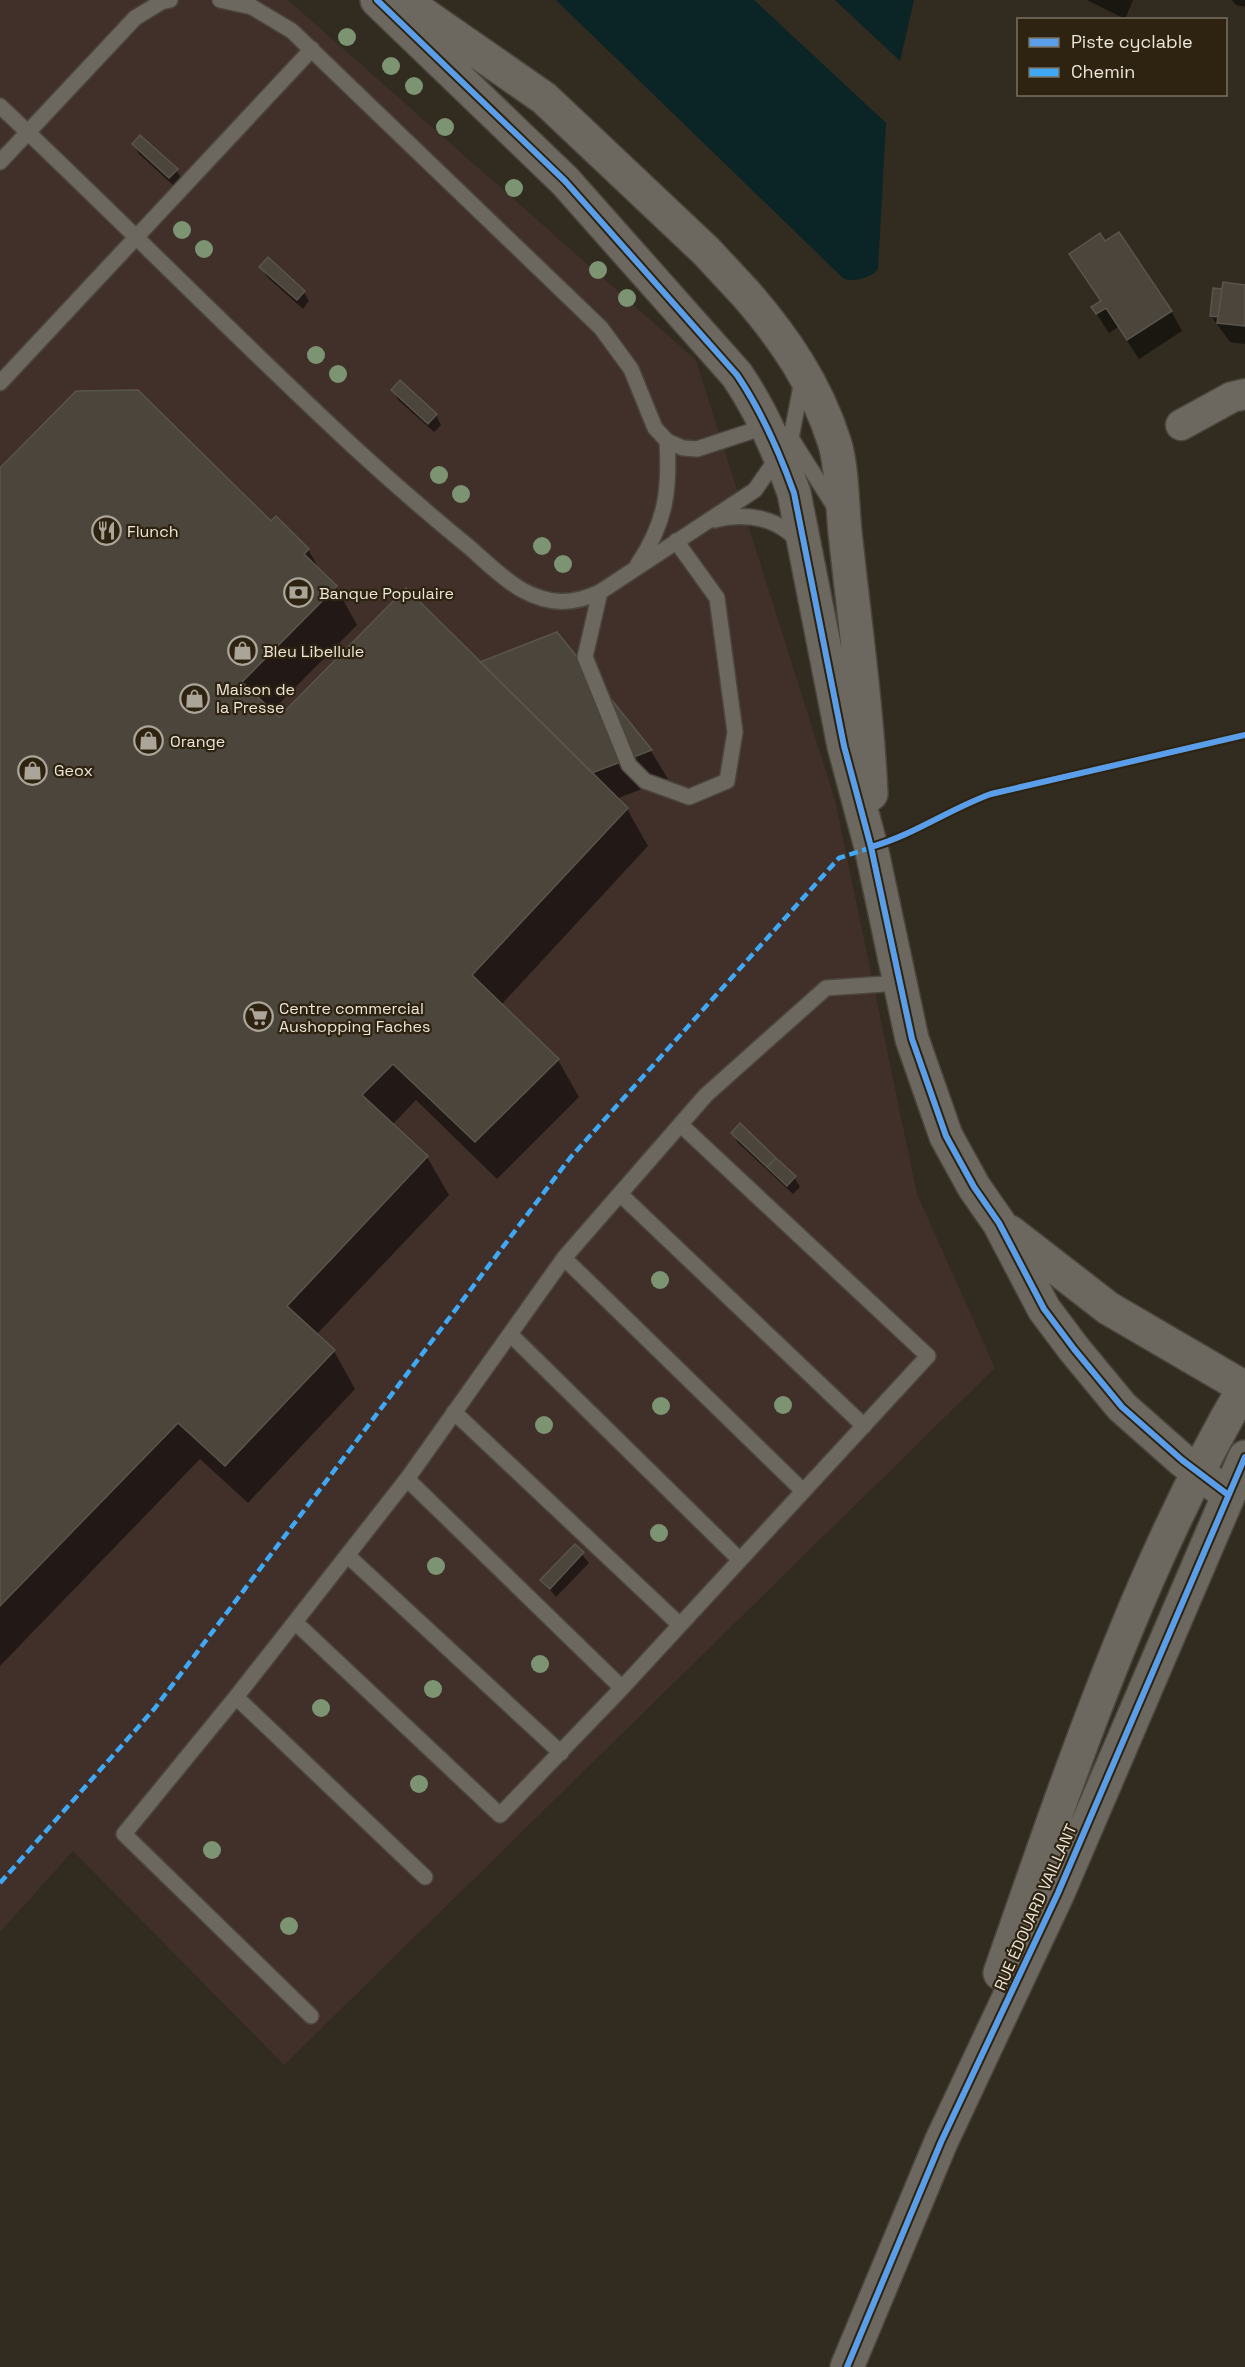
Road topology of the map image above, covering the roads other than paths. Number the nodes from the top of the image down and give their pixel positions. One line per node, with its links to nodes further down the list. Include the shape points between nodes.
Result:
1 (170, 0): 7 (lane, via 135,18)
2 (220, 0): 5 (lane, via 252,7 273,18)
3 (377, 0): 14 (street, via 565,181 626,246 737,375)
4 (403, 0): 10 (street, via 517,78 566,117 746,294)
5 (312, 49): 9 (lane); 15 (lane, via 601,328 631,369 655,428)
6 (0, 106): 7 (lane)
7 (27, 132): 8 (lane); 9 (lane)
8 (0, 162)
9 (133, 237): 11 (lane); 21 (lane, via 383,473 522,590 560,603 580,601)
10 (802, 368): 14 (lane, via 802,392); 16 (street, via 835,444)
11 (0, 383)
12 (1245, 394): 13 (street)
13 (1181, 425)
14 (780, 439): 15 (lane, via 697,449); 16 (lane); 17 (lane, via 755,490); 19 (street)
15 (667, 441): 20 (lane, via 665,510 658,530)
16 (843, 521): 22 (street, via 868,734)
17 (703, 523): 18 (lane); 19 (lane, via 732,516 755,516 777,524)
18 (676, 541): 20 (lane); 21 (lane, via 717,598 735,732 727,781 689,797 645,781 629,765 585,657)
19 (807, 552): 22 (street, via 844,746)
20 (634, 569): 21 (lane)
21 (600, 592)
22 (871, 847): 23 (street)
23 (899, 982): 24 (lane, via 826,988 706,1095); 26 (street, via 915,1048 942,1126 974,1187)
24 (681, 1125): 25 (lane); 31 (lane, via 928,1356)
25 (620, 1194): 27 (lane); 31 (lane)
26 (999, 1223): 29 (street, via 1108,1308); 33 (street, via 1039,1299 1074,1349 1122,1407)
27 (564, 1258): 28 (lane); 35 (lane)
28 (510, 1334): 30 (lane); 38 (lane)
29 (1245, 1387): 33 (street, RUE ÉDOUARD VAILLANT)
30 (454, 1412): 34 (lane); 40 (lane)
31 (864, 1426): 35 (lane)
32 (1245, 1457): 36 (street, RUE ÉDOUARD VAILLANT)
33 (1197, 1471): 36 (street); 46 (street, RUE ÉDOUARD VAILLANT, via 1114,1663)
34 (406, 1479): 37 (lane); 41 (lane)
35 (803, 1491): 38 (lane)
36 (1227, 1494): 46 (street, RUE ÉDOUARD VAILLANT, via 1058,1893)
37 (347, 1555): 39 (lane); 43 (lane)
38 (740, 1560): 40 (lane)
39 (295, 1622): 42 (lane); 43 (lane, via 500,1815)
40 (680, 1625): 41 (lane)
41 (622, 1688): 43 (lane)
42 (236, 1696): 44 (lane); 45 (lane, via 124,1834)
43 (561, 1753)
44 (425, 1877)
45 (311, 2016)
46 (941, 2142): 47 (street, RUE ÉDOUARD VAILLANT)
47 (847, 2367)

